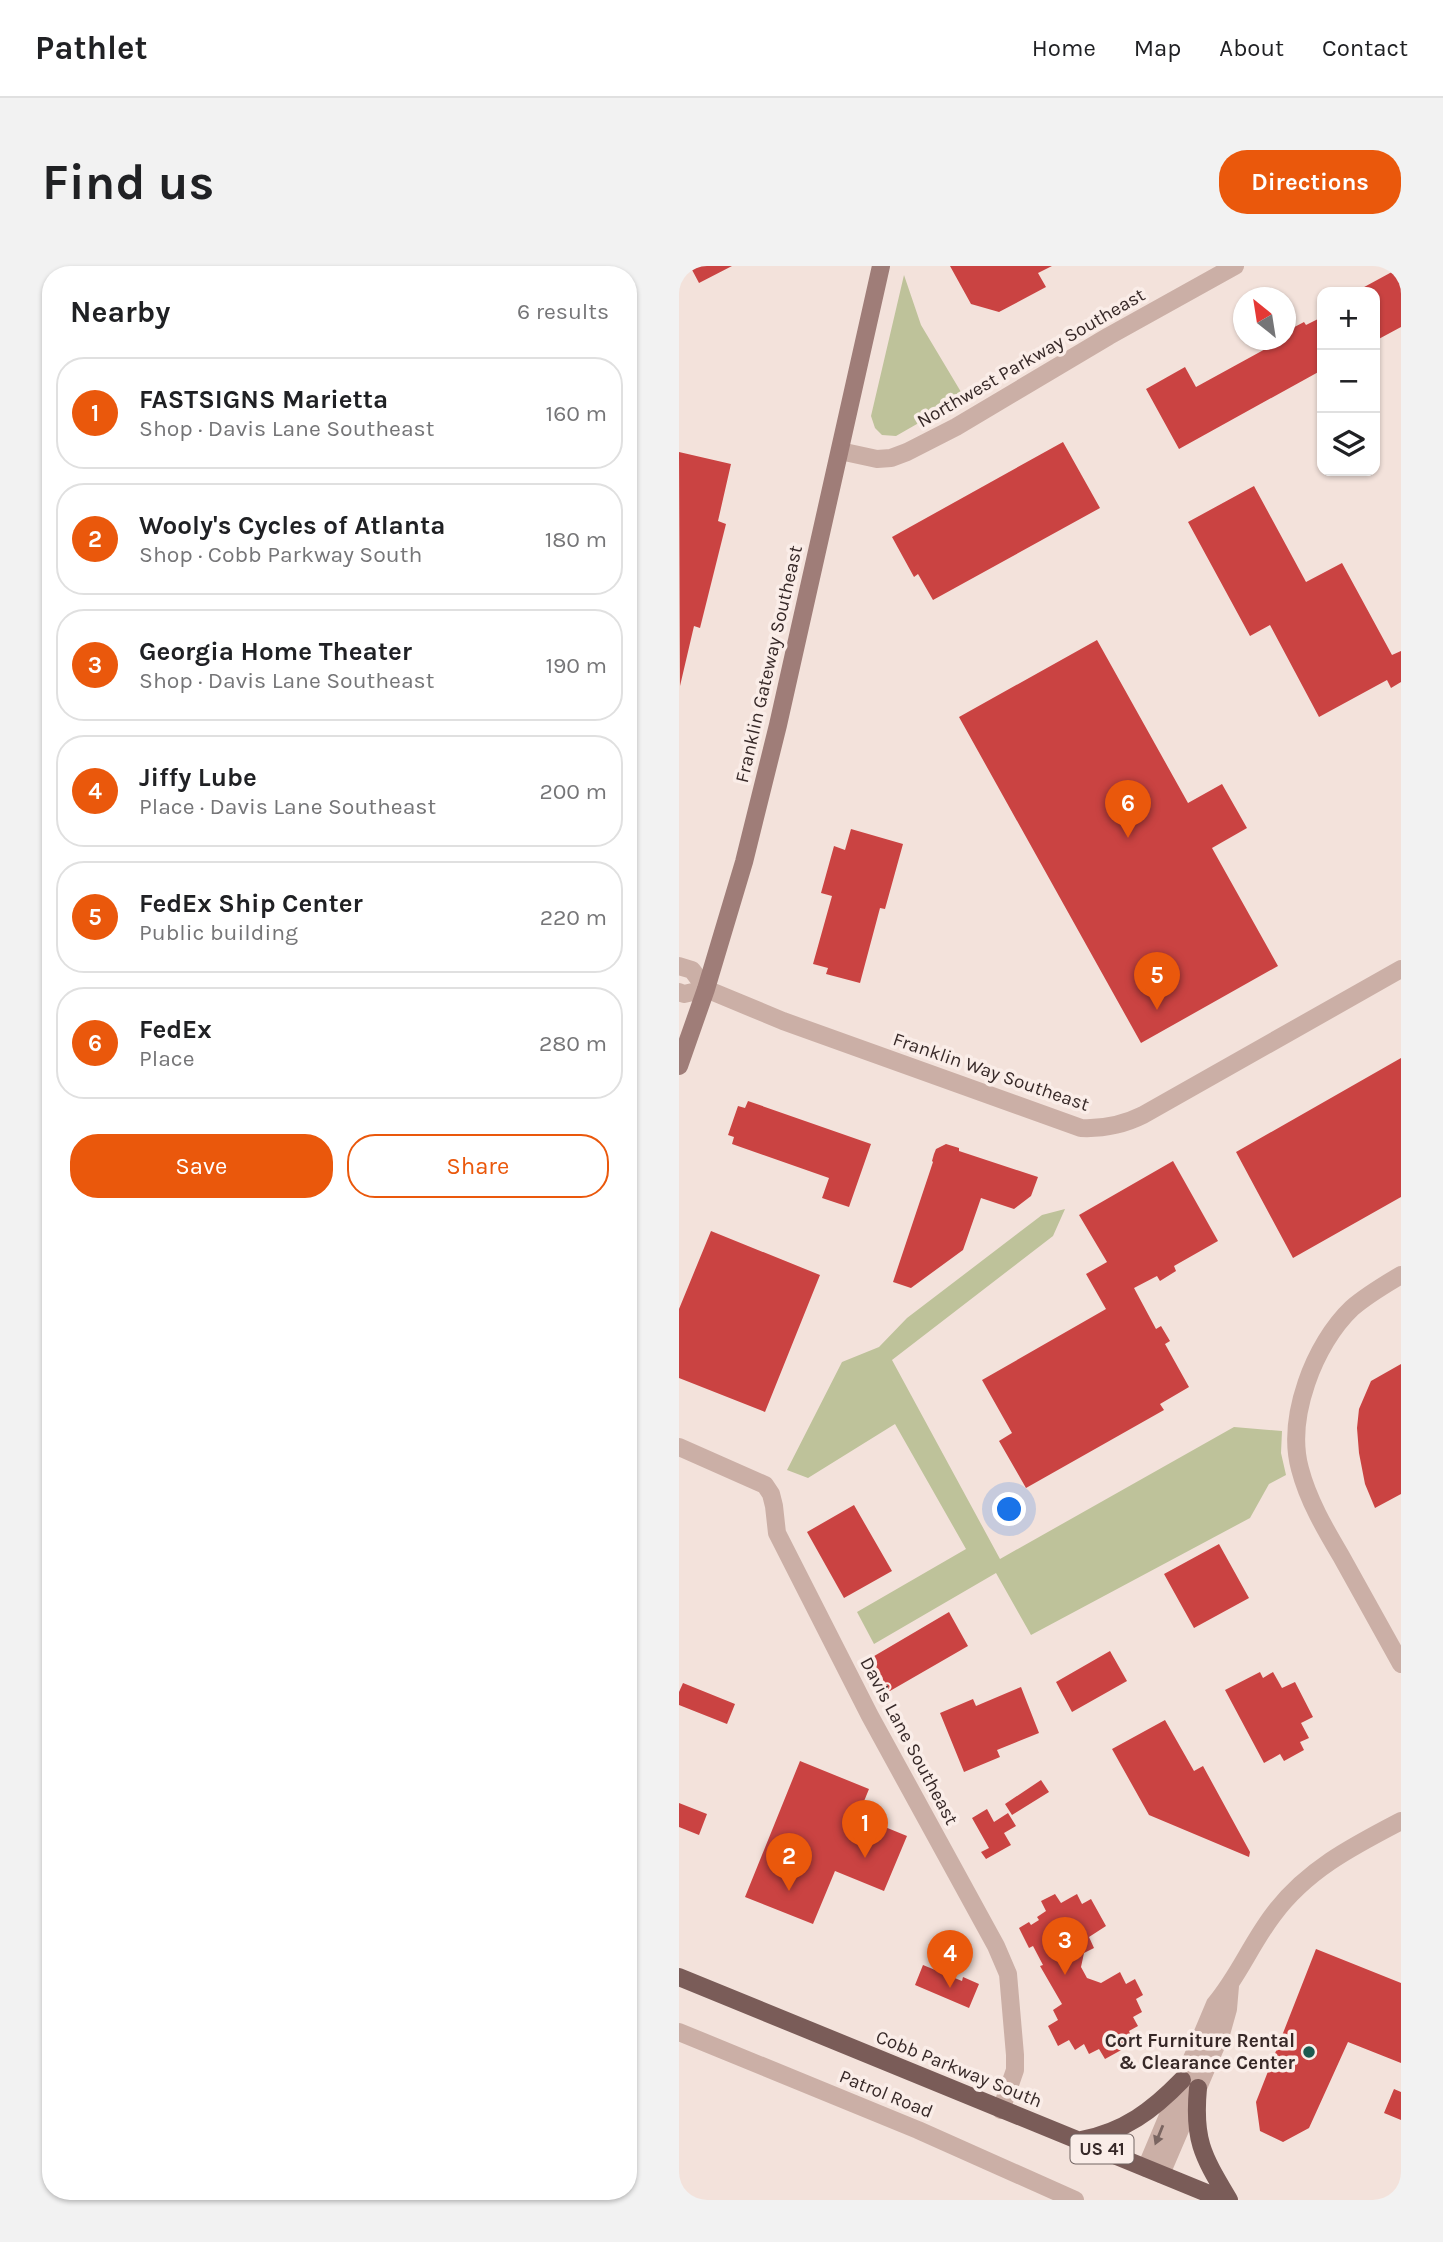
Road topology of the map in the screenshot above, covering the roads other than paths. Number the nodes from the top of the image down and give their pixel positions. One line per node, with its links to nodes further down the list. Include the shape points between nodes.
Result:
1 (881, 266): 3 (street, Franklin Gateway Southeast)
2 (1235, 266): 3 (street, Northwest Parkway Southeast, via 907,452 877,459)
3 (840, 451): 6 (street, Franklin Gateway Southeast, via 744,862)
4 (679, 966): 6 (street, via 692,970)
5 (1401, 969): 6 (street, Franklin Way Southeast, via 1143,1115 1095,1129 1081,1128)
6 (706, 989): 7 (street); 8 (street, Franklin Gateway Southeast)
7 (679, 992)
8 (680, 1056)
9 (1401, 1275): 11 (street, via 1351,1309 1335,1328 1303,1391 1298,1420 1299,1467 1320,1520)
10 (679, 1447): 16 (street, Davis Lane Southeast, via 765,1485 771,1494 777,1533 870,1716 996,1946 1008,1974 1015,2055 1015,2070)
11 (1401, 1664)
12 (1401, 1821): 15 (street, via 1344,1851 1300,1883 1275,1912 1230,1986 1221,2034)
13 (679, 1976): 16 (main road, Cobb Parkway South / US 41)
14 (679, 2032): 19 (street, Patrol Road)
15 (1190, 2084): 17 (main road, via 1133,2122); 18 (street); 20 (main road, via 1197,2133)
16 (1001, 2110): 17 (main road, Cobb Parkway South / US 41)
17 (1081, 2140): 18 (main road, Cobb Parkway South / US 41)
18 (1154, 2171): 20 (main road, Cobb Parkway South / US 41)
19 (1075, 2200)
20 (1227, 2200)

